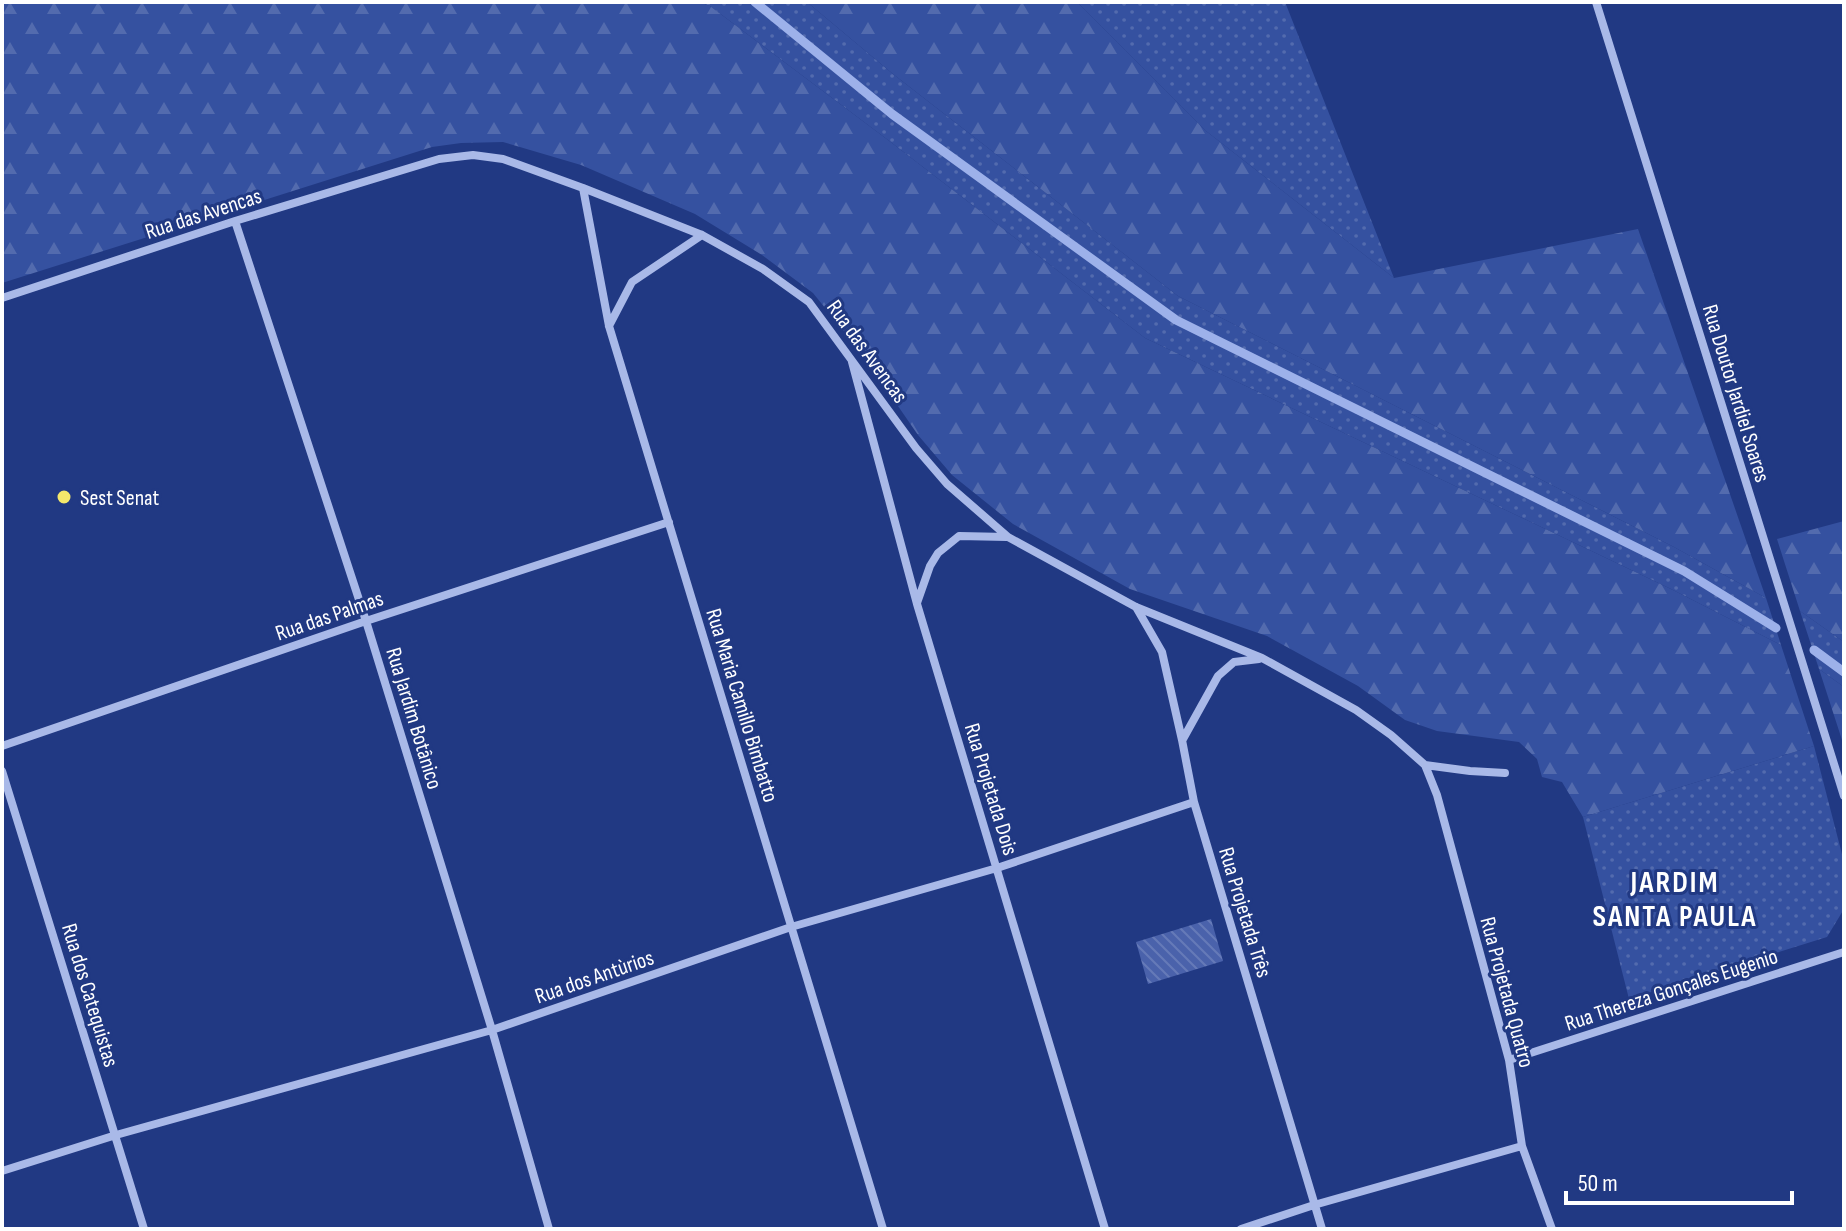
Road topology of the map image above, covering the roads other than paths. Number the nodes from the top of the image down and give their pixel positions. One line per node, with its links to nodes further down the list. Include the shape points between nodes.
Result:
1 (1596, 2): 19 (street, Rua Doutor Jardiel Soares)
2 (583, 188): 3 (street, Rua das Avencas, via 503,159 473,155 439,159); 4 (street, Rua das Avencas); 6 (street, Rua Maria Camillo Bimbatto)
3 (235, 221): 5 (street, Rua das Avencas); 12 (street, Rua Jardim Botânico)
4 (702, 235): 6 (street, via 632,282); 7 (street, Rua das Avencas, via 809,302)
5 (2, 298)
6 (609, 326): 8 (street, Rua Maria Camillo Bimbatto)
7 (851, 357): 9 (street, Rua das Avencas, via 947,484); 10 (street, Rua Projetada Dois)
8 (669, 522): 12 (street, Rua das Palmas); 22 (street, Rua Maria Camillo Bimbatto)
9 (1008, 537): 10 (street, via 959,536 938,553); 11 (street, Rua das Avencas)
10 (917, 604): 21 (street, Rua Projetada Dois)
11 (1136, 607): 13 (street, Rua das Avencas); 14 (street, Rua Projetada Três, via 1162,652)
12 (366, 621): 15 (street, Rua das Palmas); 24 (street, Rua Jardim Botânico)
13 (1262, 658): 14 (street, via 1234,662 1218,676); 16 (street, Rua das Avencas, via 1356,710)
14 (1182, 740): 20 (street, Rua Projetada Três)
15 (2, 746)
16 (1425, 765): 18 (street); 25 (street, Rua Projetada Quatro)
17 (2, 771): 26 (street, Rua dos Catequistas)
18 (1505, 773)
19 (1844, 796)
20 (1194, 802): 21 (street, Rua dos Antùrios); 29 (street, Rua Projetada Três)
21 (997, 868): 22 (street, Rua dos Antùrios); 33 (street, Rua Projetada Dois)
22 (791, 927): 24 (street, Rua dos Antùrios); 32 (street, Rua Maria Camillo Bimbatto)
23 (1844, 952): 25 (street, Rua Thereza Gonçales Eugenio)
24 (492, 1030): 26 (street, Rua dos Antùrios); 31 (street, Rua Jardim Botânico)
25 (1509, 1060): 27 (street, Rua Projetada Quatro)
26 (116, 1135): 28 (street, Rua dos Antùrios); 30 (street, Rua dos Catequistas)
27 (1522, 1146): 29 (street); 36 (street, Rua Projetada Quatro)
28 (2, 1171)
29 (1314, 1205): 34 (street); 35 (street, Rua Projetada Três)
30 (144, 1229)
31 (549, 1229)
32 (883, 1229)
33 (1105, 1229)
34 (1241, 1229)
35 (1322, 1229)
36 (1552, 1229)

